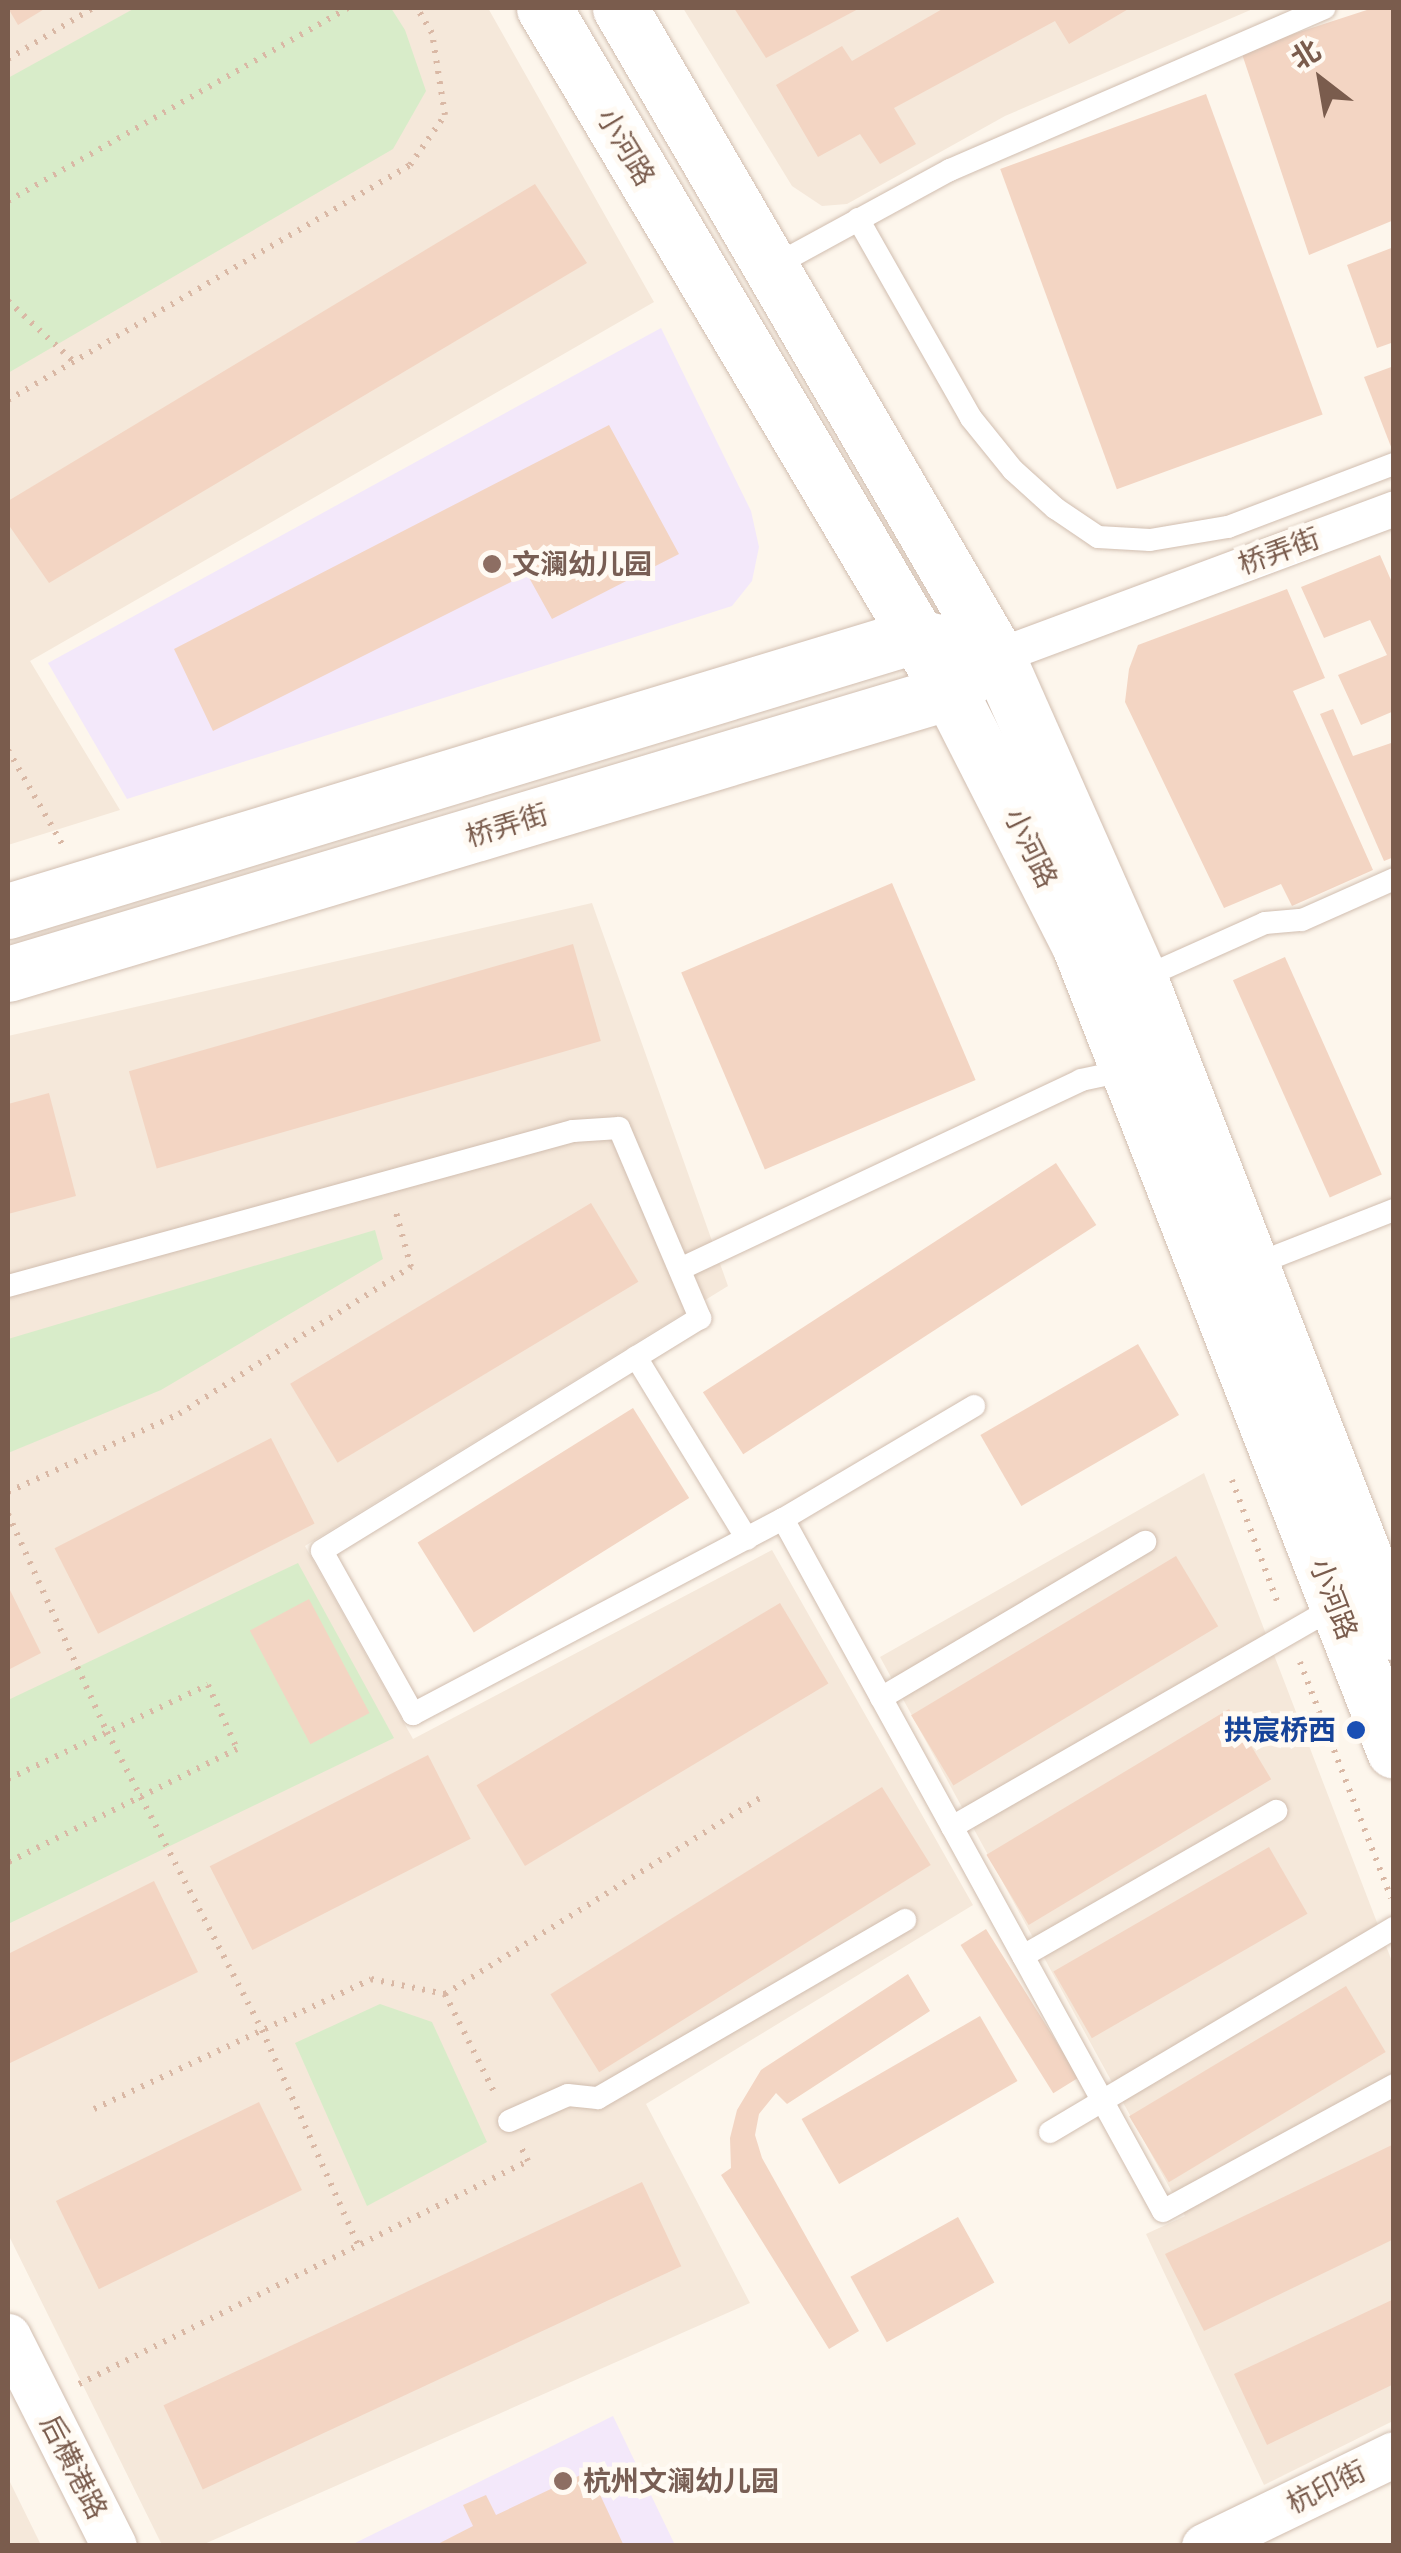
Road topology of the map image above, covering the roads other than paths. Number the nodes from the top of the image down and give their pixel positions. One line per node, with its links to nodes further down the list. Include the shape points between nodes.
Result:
1 (544, 8): 8 (main road, 小河路)
2 (620, 8): 5 (main road, 小河路)
3 (1324, 8): 4 (lane, via 950,170)
4 (858, 219): 5 (lane); 6 (lane, via 972,418 1013,470 1098,537 1150,540 1228,527)
5 (770, 268): 9 (main road, 小河路)
6 (1394, 464)
7 (1394, 508): 9 (street, 桥弄街)
8 (914, 636): 9 (main road); 10 (main road, 小河路); 12 (main road)
9 (996, 656): 10 (main road, 桥弄街); 14 (main road, 小河路)
10 (950, 692): 13 (main road, 桥弄街); 15 (main road, 小河路, via 1079,945)
11 (1394, 880): 14 (lane, via 1302,920 1265,922)
12 (8, 912)
13 (8, 974)
14 (1140, 979): 17 (main road, 小河路)
15 (1128, 1070): 18 (lane, via 1082,1080); 25 (main road, 小河路)
16 (1394, 1210): 17 (lane)
17 (1250, 1266): 26 (main road, 小河路)
18 (680, 1269): 19 (lane, via 619,1128 573,1131); 20 (lane, via 700,1318)
19 (8, 1286)
20 (636, 1357): 23 (lane); 23 (lane, via 322,1552 413,1714)
21 (974, 1406): 22 (lane)
22 (784, 1519): 23 (lane); 27 (lane)
23 (747, 1538)
24 (1145, 1542): 27 (lane)
25 (1337, 1606): 28 (main road, 小河路); 30 (lane)
26 (1394, 1632)
27 (881, 1698): 30 (lane)
28 (1394, 1751)
29 (1276, 1811): 33 (lane)
30 (952, 1827): 33 (lane)
31 (905, 1920): 36 (lane, via 598,2098 568,2094)
32 (1394, 1928): 35 (lane)
33 (1023, 1956): 35 (lane)
34 (1394, 2085): 35 (lane, via 1163,2211)
35 (1102, 2098): 37 (lane)
36 (508, 2122)
37 (1050, 2132)
38 (8, 2336): 40 (street, 后横港路)
39 (1394, 2454): 41 (street, 杭印街)
40 (114, 2546)
41 (1204, 2546)

